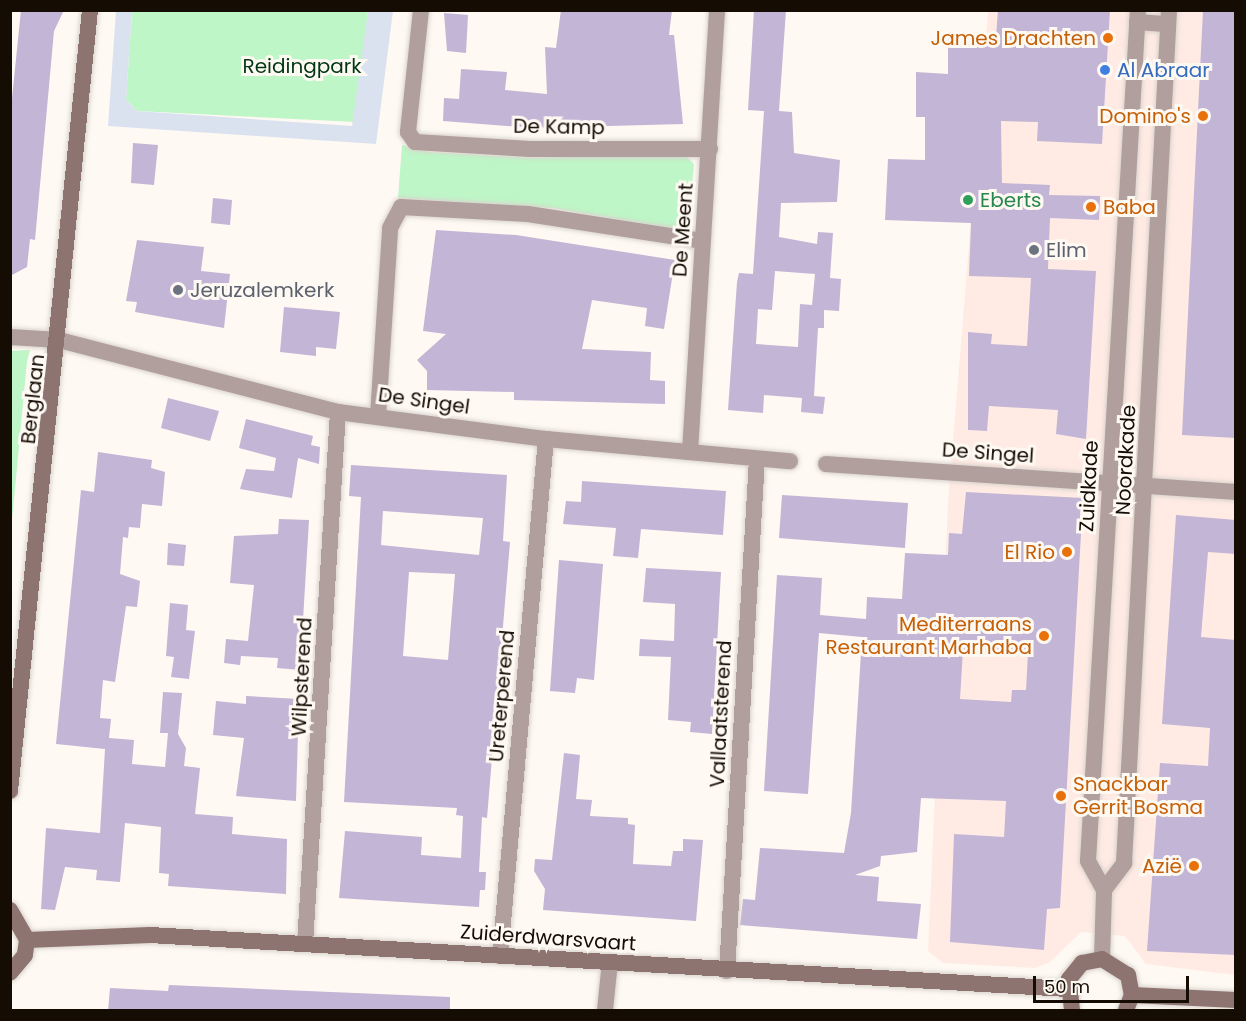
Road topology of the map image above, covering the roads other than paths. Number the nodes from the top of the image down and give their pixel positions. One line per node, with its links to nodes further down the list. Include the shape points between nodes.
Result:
1 (90, 10): 9 (main road, Berglaan)
2 (421, 10): 6 (street, De Kamp, via 411,137 530,149)
3 (717, 10): 6 (street, De Meent)
4 (1137, 16): 5 (street, Noordkade); 17 (street, Zuidkade)
5 (1169, 17): 18 (street, Noordkade)
6 (710, 149): 7 (street, De Meent)
7 (702, 240): 11 (street, via 528,214 401,207 390,228); 13 (street, De Meent)
8 (10, 337): 9 (street, De Singel)
9 (59, 340): 10 (street, De Singel); 20 (main road, Berglaan)
10 (338, 412): 11 (street, De Singel); 24 (street, Wilpsterend)
11 (378, 416): 12 (street, De Singel)
12 (546, 439): 13 (street, De Singel); 25 (street, Ureterperend)
13 (690, 452): 14 (street, De Singel)
14 (757, 459): 15 (street, De Singel); 28 (street, Vallaatsterend)
15 (790, 461)
16 (826, 464): 17 (street, De Singel)
17 (1110, 482): 18 (street, De Singel); 21 (street, Zuidkade, via 1088,861)
18 (1146, 483): 19 (street, De Singel); 21 (street, Noordkade, via 1124,863)
19 (1236, 492)
20 (10, 791)
21 (1104, 890): 26 (street)
22 (10, 910): 23 (main road)
23 (27, 940): 24 (main road, Zuiderdwarsvaart, via 150,935); 29 (main road, via 25,955)
24 (305, 944): 25 (main road, Zuiderdwarsvaart)
25 (500, 956): 27 (main road, Zuiderdwarsvaart)
26 (1102, 959): 30 (main road, via 1082,963); 32 (main road, via 1128,975)
27 (610, 962): 28 (main road, Zuiderdwarsvaart); 33 (street)
28 (727, 971): 30 (main road, Zuiderdwarsvaart)
29 (10, 973)
30 (1066, 988): 34 (main road)
31 (1236, 1000): 32 (main road)
32 (1129, 1003)
33 (606, 1011)
34 (1072, 1011)

